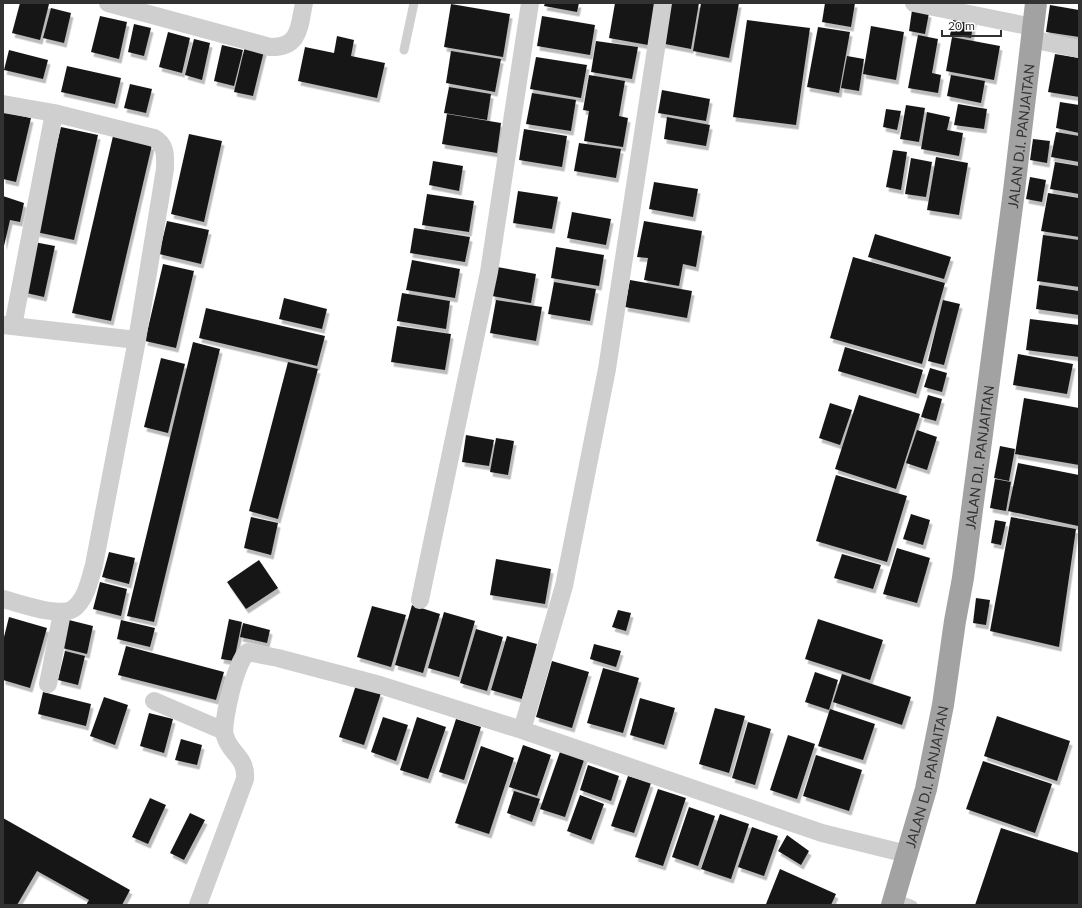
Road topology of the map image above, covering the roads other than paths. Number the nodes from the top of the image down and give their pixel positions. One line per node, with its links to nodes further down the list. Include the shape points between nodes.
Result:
1 (108, 3): 2 (street, via 277,48 292,42 296,36)
2 (304, 3)
3 (414, 3): 10 (lane)
4 (530, 3): 16 (street, via 489,272)
5 (663, 3): 20 (street, via 607,369 564,586)
6 (914, 3): 8 (street)
7 (1036, 3): 8 (highway, JALAN D.I. PANJAITAN)
8 (1032, 33): 9 (street); 22 (highway, JALAN D.I. PANJAITAN, via 963,578 943,705 926,789)
9 (1079, 49)
10 (404, 50)
11 (3, 104): 12 (street)
12 (54, 113): 13 (street); 14 (street, via 150,137 164,147 165,169)
13 (8, 326): 14 (street)
14 (137, 340): 17 (street, via 94,565 81,599 73,609)
15 (3, 599): 17 (street)
16 (420, 600)
17 (62, 613): 18 (street)
18 (48, 684)
19 (154, 701): 21 (street)
20 (522, 730): 21 (street, via 380,685 251,652 246,653 241,659 228,705); 22 (street, via 822,833)
21 (224, 731): 24 (street, via 228,743 243,763 246,770 245,779)
22 (907, 854): 23 (highway, JALAN D.I. PANJAITAN)
23 (900, 903)
24 (198, 905)

